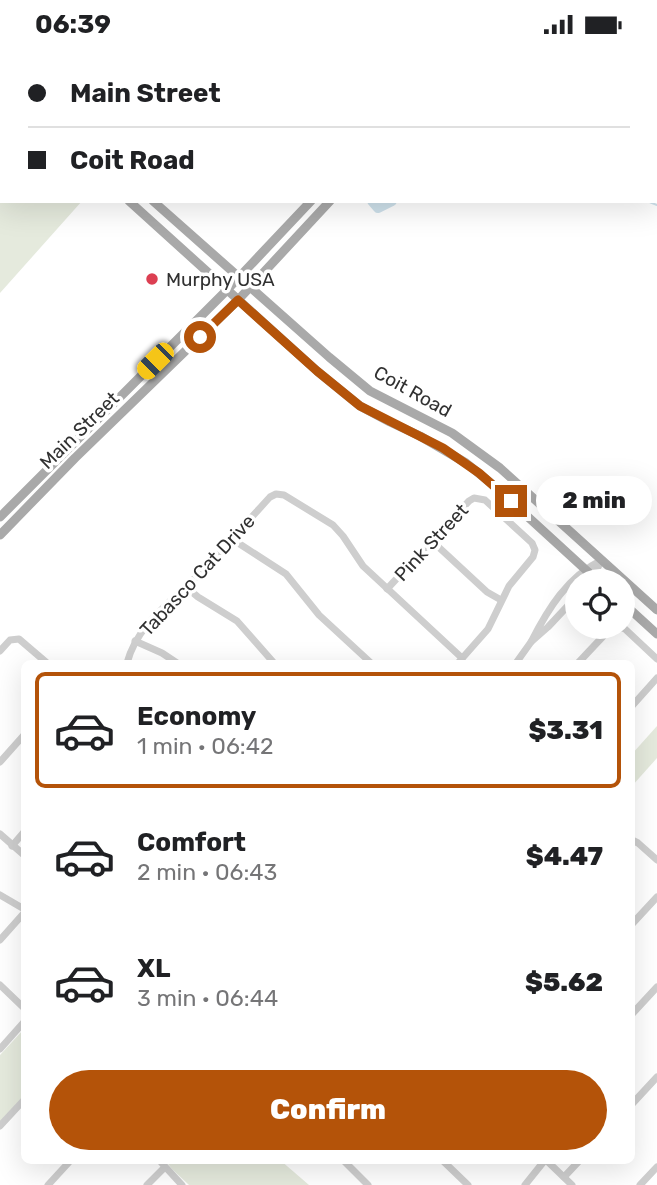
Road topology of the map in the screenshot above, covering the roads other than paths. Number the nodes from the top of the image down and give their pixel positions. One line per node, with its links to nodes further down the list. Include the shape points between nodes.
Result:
1 (131, 203): 6 (main road, Coit Road)
2 (146, 203): 6 (main road)
3 (155, 203): 7 (main road, Coit Road)
4 (309, 203): 7 (main road, Main Street)
5 (328, 203): 8 (main road, Main Street)
6 (140, 211): 9 (main road, Coit Road)
7 (239, 277): 8 (main road, Coit Road); 9 (main road, Main Street)
8 (249, 287): 10 (main road, Main Street); 19 (main road, Coit Road, via 370,391 452,433 492,462)
9 (227, 290): 10 (main road, Coit Road); 11 (main road, Main Street)
10 (238, 300): 12 (main road, Main Street); 20 (main road, Coit Road, via 360,406 443,448 483,477)
11 (122, 393): 12 (main road); 13 (main road, Main Street)
12 (133, 403): 14 (main road, Main Street)
13 (24, 492): 14 (main road); 15 (main road, Main Street)
14 (32, 501): 16 (main road, Main Street)
15 (0, 517)
16 (0, 535)
17 (232, 539): 22 (street, Tabasco Cat Drive); 23 (street, Tabasco Cat Drive, via 271,497 284,495 333,525 360,563); 40 (street, via 286,574 319,615)
18 (432, 541): 23 (street, Pink Street); 25 (street); 25 (street, Pink Street, via 469,501 485,500 535,551)
19 (602, 560): 20 (street); 21 (street); 27 (main road, Coit Road)
20 (584, 569)
21 (598, 569)
22 (186, 587): 32 (street, Tabasco Cat Drive, via 150,620); 39 (street, via 237,621)
23 (387, 589): 41 (street)
24 (565, 590): 33 (street)
25 (501, 600): 42 (street, via 488,629)
26 (565, 609): 33 (street)
27 (657, 610)
28 (635, 614): 29 (main road)
29 (657, 634)
30 (635, 638): 35 (street)
31 (601, 639): 44 (street)
32 (135, 641): 37 (street, Tabasco Cat Drive); 38 (street)
33 (531, 642): 43 (street)
34 (0, 651): 36 (street, via 15,638)
35 (657, 659)
36 (44, 660)
37 (128, 660)
38 (172, 660)
39 (271, 660)
40 (367, 660)
41 (459, 660)
42 (461, 660)
43 (518, 660)
44 (581, 660)
45 (657, 678): 46 (street)
46 (635, 703)
47 (21, 738): 48 (street)
48 (0, 762)
49 (0, 834): 52 (street)
50 (21, 836): 52 (street)
51 (635, 842): 54 (street)
52 (12, 846): 53 (street)
53 (21, 853)
54 (657, 860)
55 (0, 895): 57 (street)
56 (657, 897): 59 (street)
57 (21, 909)
58 (21, 915): 60 (street)
59 (635, 921)
60 (0, 940)
61 (0, 985): 63 (street)
62 (657, 987): 64 (street)
63 (21, 1004)
64 (635, 1011)
65 (21, 1026): 66 (street)
66 (0, 1049)
67 (657, 1077): 68 (street)
68 (635, 1101)
69 (21, 1103): 70 (street)
70 (0, 1126)
71 (67, 1164): 81 (street)
72 (162, 1164): 79 (street)
73 (347, 1164): 84 (street)
74 (446, 1164): 85 (street)
75 (542, 1164): 86 (street)
76 (549, 1164): 80 (street)
77 (576, 1164): 80 (street)
78 (657, 1167): 88 (street)
79 (164, 1168): 82 (street); 83 (street)
80 (564, 1177): 87 (street)
81 (48, 1185)
82 (147, 1185)
83 (182, 1185)
84 (368, 1185)
85 (468, 1185)
86 (525, 1185)
87 (572, 1185)
88 (640, 1185)

